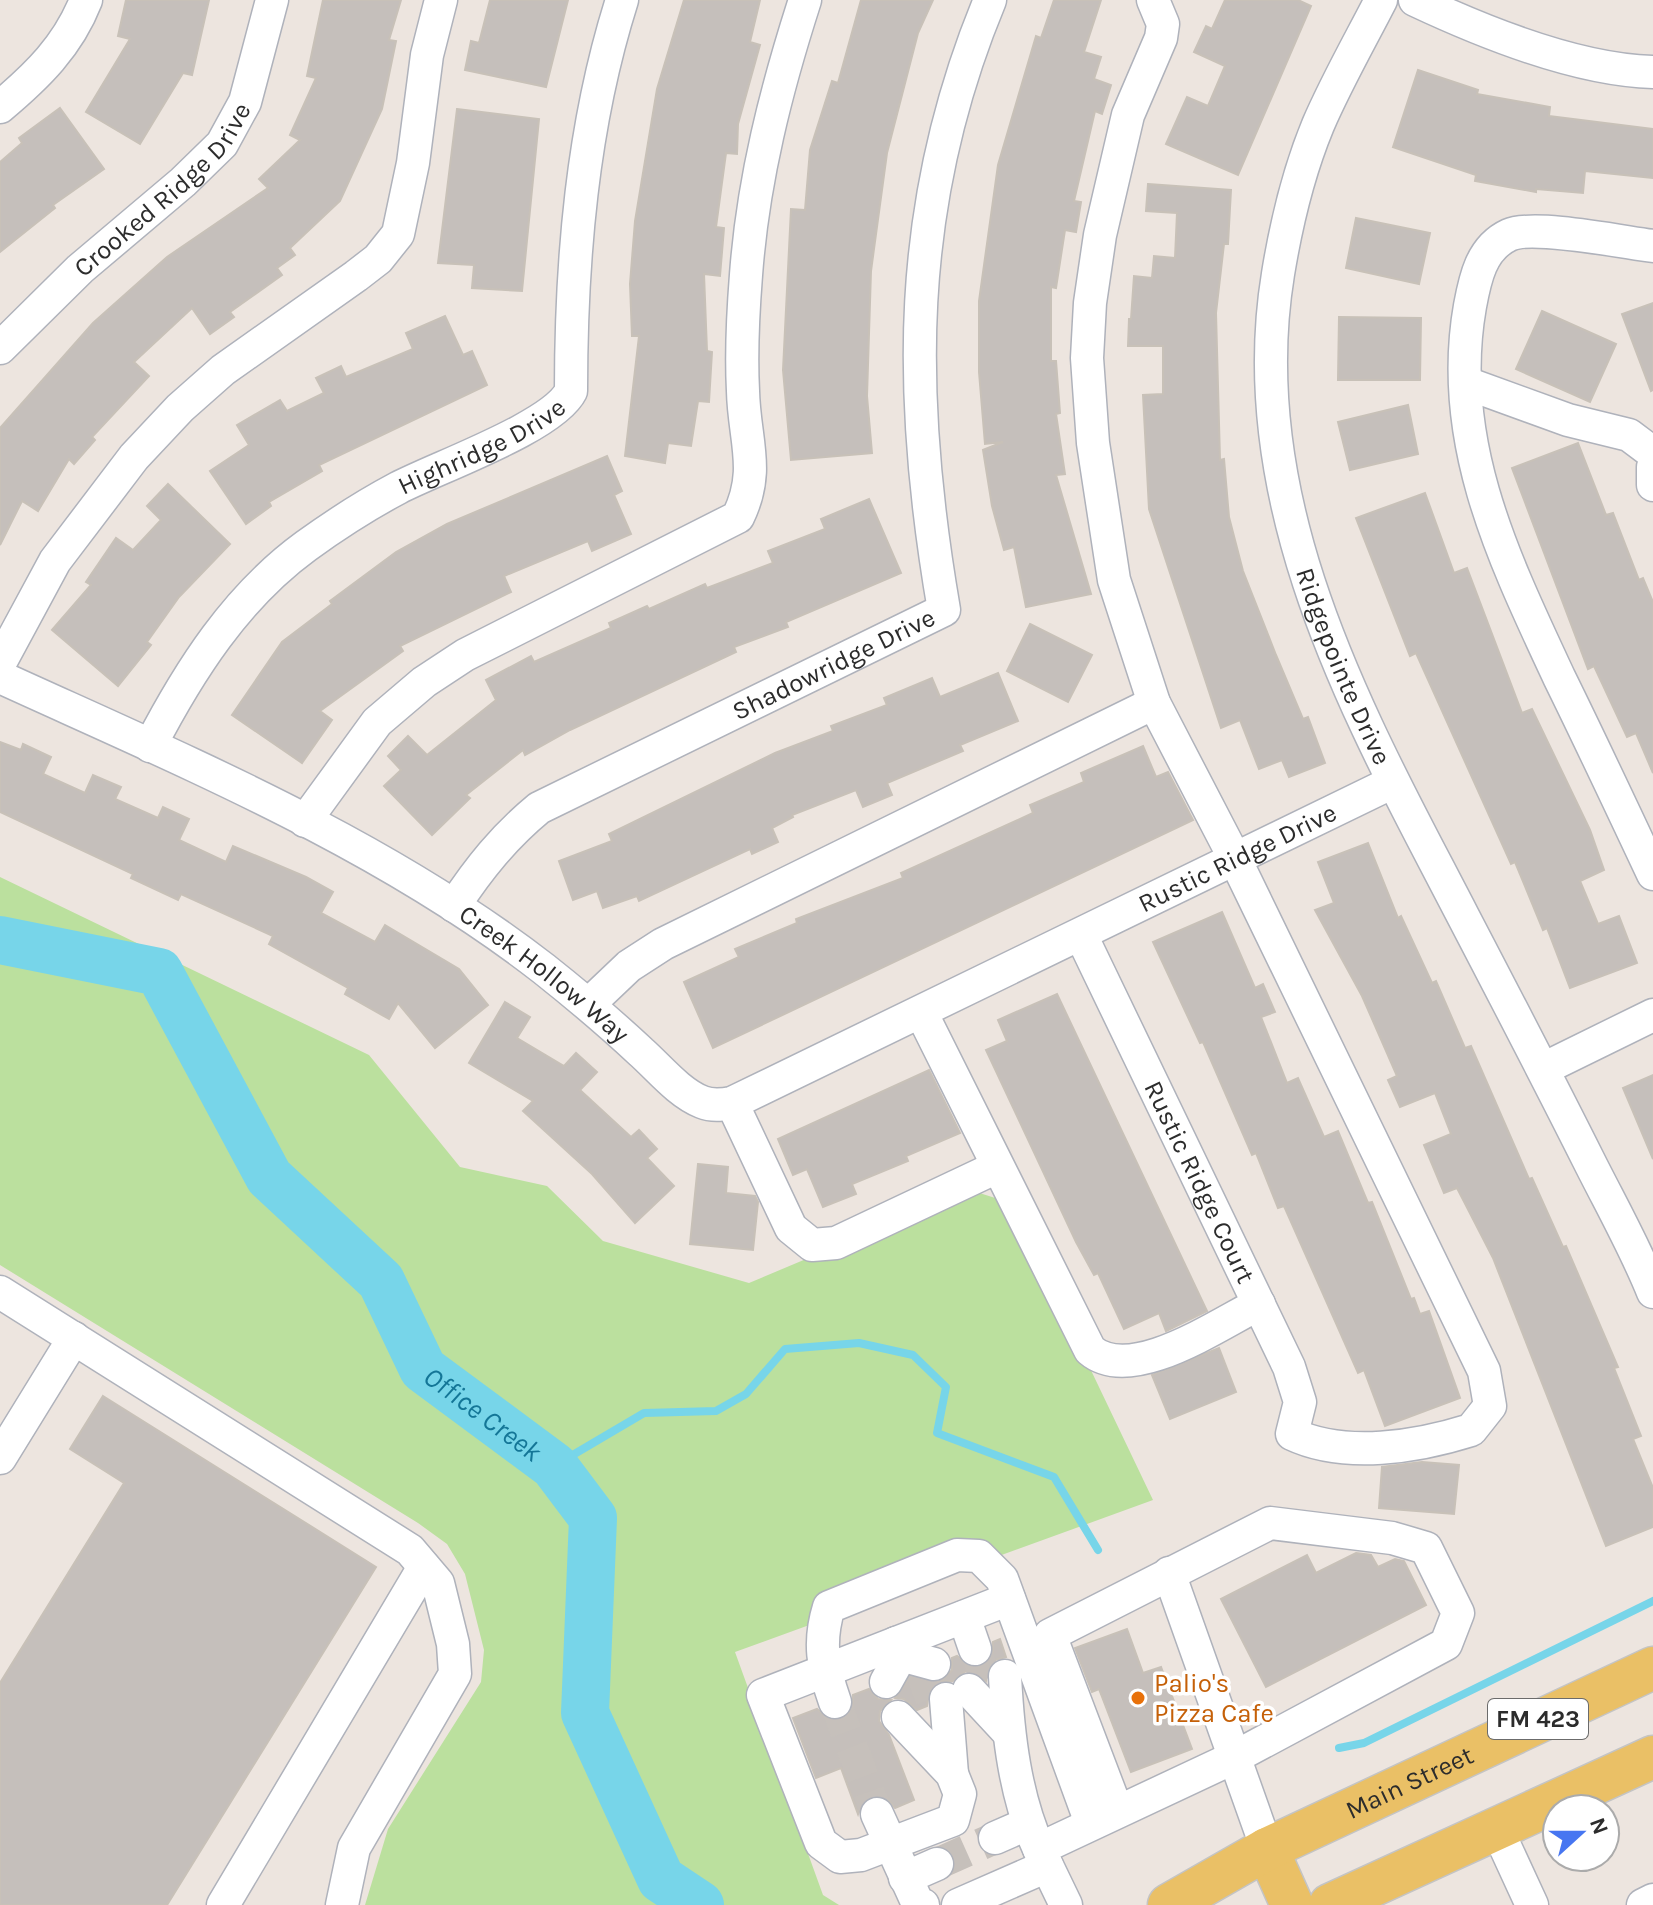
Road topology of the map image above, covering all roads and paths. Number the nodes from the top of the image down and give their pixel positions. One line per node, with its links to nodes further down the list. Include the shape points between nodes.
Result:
1 (86, 0): 11 (street, via 76,25 42,71)
2 (272, 0): 13 (street, Crooked Ridge Drive, via 245,102 222,144 80,269)
3 (441, 0): 18 (street, via 398,234 367,268 223,370 134,457 55,561)
4 (622, 0): 21 (street, Highridge Drive, via 591,126 579,211 571,391 565,403 398,488 303,548 216,633)
5 (805, 0): 23 (street, via 768,122 753,214 743,392 752,482 738,517 465,655 424,682 377,722)
6 (990, 0): 26 (street, Shadowridge Drive, via 947,123 923,252 917,361 921,438 944,610 539,808 510,832)
7 (1153, 0): 20 (street, via 1163,24 1161,38 1128,115 1110,187 1090,303 1087,358 1093,443 1114,580)
8 (1381, 0): 22 (street, Ridgepointe Drive, via 1318,125 1303,169 1278,272 1273,374 1276,441 1289,516 1316,613)
9 (1415, 0): 10 (street, via 1484,32 1559,55)
10 (1653, 72)
11 (0, 107)
12 (1653, 246): 14 (street, via 1528,231 1496,243 1473,292)
13 (0, 348)
14 (1466, 383): 15 (street, via 1568,420 1629,435); 25 (street, via 1471,452 1504,560)
15 (1653, 453)
16 (1653, 467): 17 (street)
17 (1653, 485)
18 (0, 663)
19 (0, 677): 21 (street, Creek Hollow Way)
20 (1154, 703): 24 (street); 28 (street, via 663,944 629,966)
21 (150, 746): 23 (street, Creek Hollow Way)
22 (1393, 782): 24 (street, Rustic Ridge Drive); 31 (street, Ridgepointe Drive)
23 (305, 821): 26 (street, Creek Hollow Way)
24 (1234, 857): 27 (street, Rustic Ridge Drive); 36 (street, Rustic Ridge Court, via 1484,1371 1490,1406 1471,1430 1448,1438 1317,1446 1292,1434 1300,1402)
25 (1653, 874)
26 (454, 906): 28 (street, Creek Hollow Way)
27 (1081, 935): 29 (street); 36 (street, Rustic Ridge Court)
28 (589, 1004): 32 (street, Creek Hollow Way, via 700,1101)
29 (921, 1012): 32 (street); 33 (street)
30 (1653, 1015): 31 (street)
31 (1543, 1069): 35 (street, Ridgepointe Drive)
32 (732, 1103): 33 (street, via 791,1228 812,1245 836,1243)
33 (997, 1167): 36 (street, via 1090,1350 1100,1359 1132,1363)
34 (0, 1292): 37 (street)
35 (1653, 1292)
36 (1259, 1304)
37 (74, 1338): 38 (street); 39 (street, via 410,1550)
38 (0, 1458)
39 (424, 1567): 55 (street); 56 (street, via 438,1583 455,1674 354,1848)
40 (1169, 1573): 45 (street); 45 (street, via 1270,1523 1392,1538 1426,1548 1458,1613 1446,1644); 48 (street, via 1050,1635)
41 (1009, 1599): 43 (street, via 936,1653); 43 (street, via 989,1563 979,1556 957,1555 829,1607 822,1629); 48 (street)
42 (1653, 1668): 52 (main road, Main Street / FM 423)
43 (824, 1671): 44 (street); 51 (street, via 763,1695 821,1843 840,1857)
44 (835, 1702)
45 (1235, 1757): 48 (street); 52 (street)
46 (1652, 1762): 49 (main road)
47 (877, 1814): 51 (street)
48 (1104, 1817): 50 (street)
49 (1497, 1829): 61 (main road); 62 (street)
50 (1016, 1841): 51 (street, via 1008,1732 951,1697 952,1774 960,1794 953,1820); 53 (street); 58 (street)
51 (891, 1844): 53 (street)
52 (1267, 1849): 59 (main road, Main Street / FM 423); 60 (main road)
53 (933, 1875): 57 (street, via 918,1904)
54 (1653, 1900): 63 (street)
55 (223, 1905)
56 (342, 1905)
57 (923, 1905)
58 (1066, 1905)
59 (1169, 1905)
60 (1292, 1905)
61 (1330, 1905)
62 (1532, 1905)
63 (1643, 1905)

